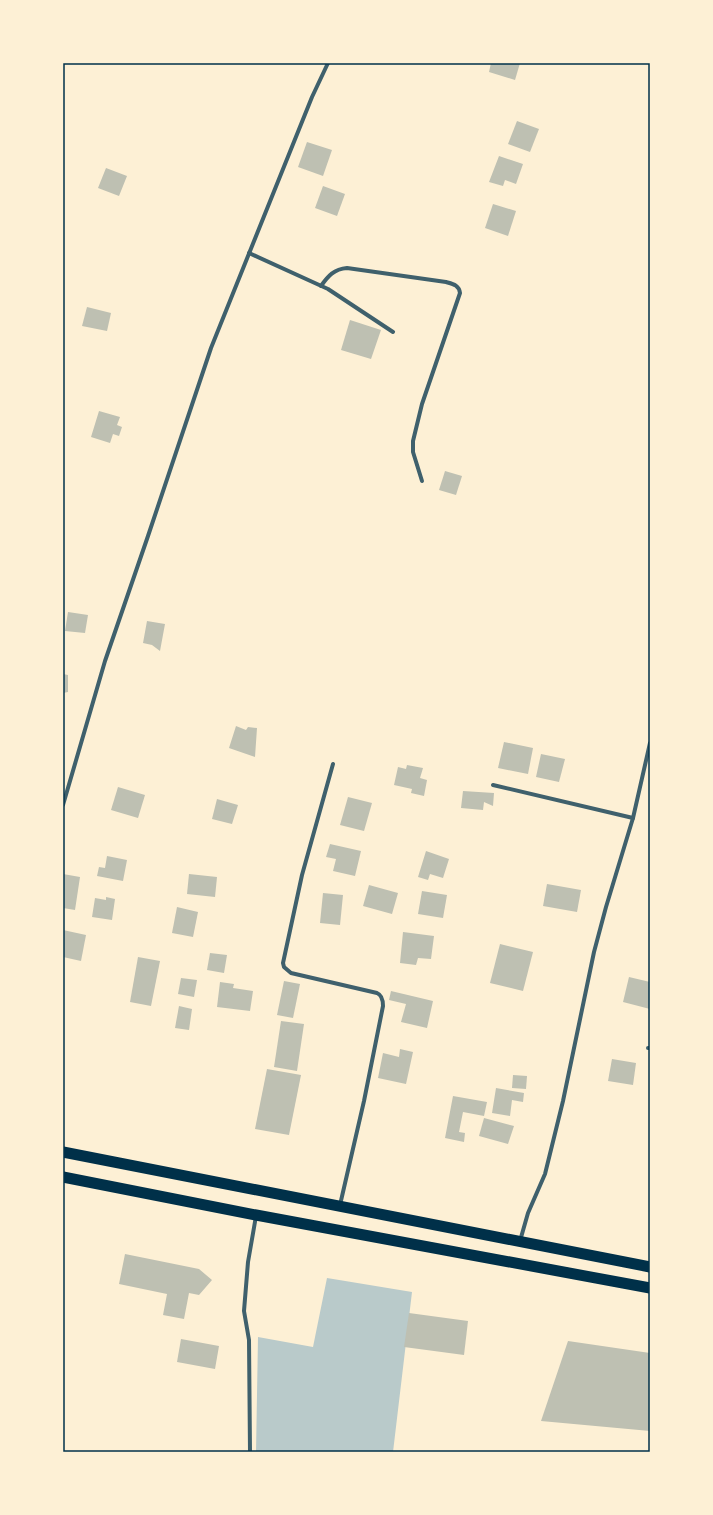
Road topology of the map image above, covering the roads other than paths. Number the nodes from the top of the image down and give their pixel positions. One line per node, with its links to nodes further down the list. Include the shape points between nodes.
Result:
1 (328, 63): 2 (street)
2 (249, 253): 3 (street); 9 (street, via 211,348 105,661)
3 (321, 286): 4 (street); 5 (street, via 334,271 347,268 446,282 459,288 460,293 422,404 413,441 413,452)
4 (393, 332)
5 (422, 480)
6 (650, 743): 10 (street)
7 (333, 764): 13 (street, via 302,875 283,963 291,973 377,993 382,998 383,1006 364,1100)
8 (493, 786): 10 (street)
9 (63, 805)
10 (633, 818): 15 (street, via 594,952 545,1174 528,1213)
11 (63, 1152): 13 (highway)
12 (63, 1177): 14 (highway)
13 (340, 1205): 15 (highway)
14 (256, 1215): 17 (highway); 18 (street, via 248,1262 244,1311 249,1340)
15 (520, 1241): 16 (highway)
16 (650, 1267)
17 (650, 1288)
18 (250, 1452)

